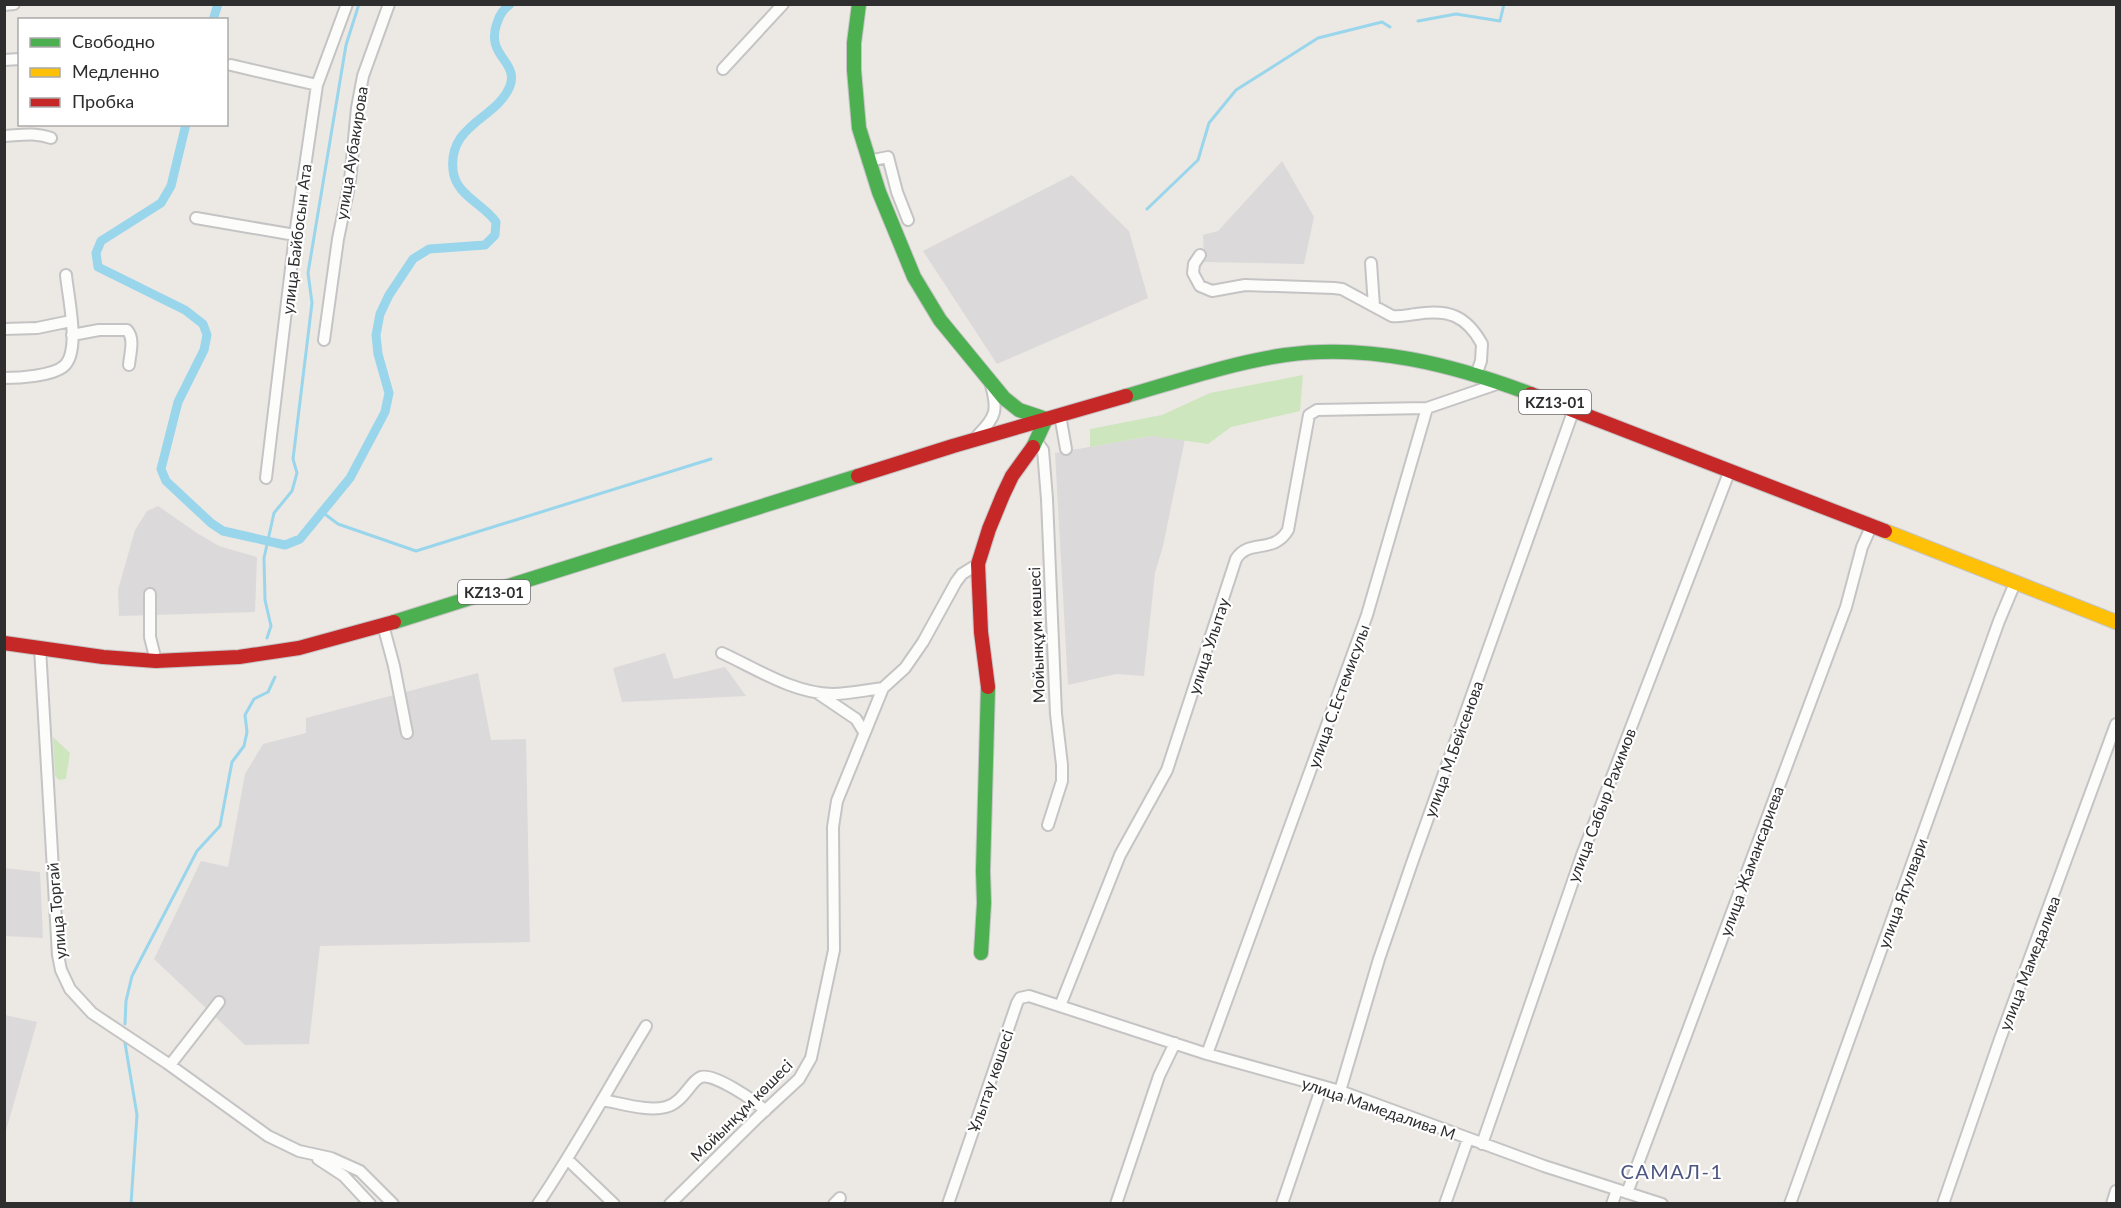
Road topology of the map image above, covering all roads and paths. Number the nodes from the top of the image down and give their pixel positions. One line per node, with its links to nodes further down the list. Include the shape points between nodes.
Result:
1 (14, 4): 6 (street)
2 (347, 4): 9 (street, улица Байбосын Ата)
3 (389, 4): 23 (street, улица Аубакирова, via 363,76)
4 (783, 4): 8 (street)
5 (859, 4): 12 (main road, via 854,70 859,128)
6 (4, 5)
7 (231, 65): 9 (street)
8 (723, 69)
9 (316, 85): 15 (street, улица Байбосын Ата)
10 (4, 136): 11 (street, via 31,134)
11 (51, 138)
12 (867, 161): 14 (street, via 888,157); 27 (main road, via 914,277 940,320)
13 (196, 219): 15 (street)
14 (908, 220)
15 (295, 235): 36 (street, улица Байбосын Ата)
16 (1200, 255): 19 (street, via 1193,273 1200,286 1208,290 1218,292 1245,285 1334,288)
17 (1371, 263): 19 (street)
18 (66, 275): 20 (street)
19 (1374, 306): 25 (street, via 1392,316 1453,314 1468,323 1480,334 1482,344)
20 (71, 321): 21 (street); 22 (street)
21 (4, 329)
22 (72, 335): 24 (street, via 127,330 132,342); 26 (street, via 75,355 65,366 49,373)
23 (324, 340)
24 (129, 365)
25 (1476, 375): 28 (main road, KZ13-01); 31 (main road, KZ13-01, via 1378,354 1286,355 1226,367)
26 (4, 378)
27 (990, 382): 31 (main road, via 1012,406 1026,413); 32 (street, via 995,414)
28 (1502, 383): 29 (street); 30 (main road, KZ13-01)
29 (1427, 408): 55 (street, улица Улытау, via 1317,410 1309,416 1288,530 1279,541 1248,549 1236,559 1167,770 1120,855); 58 (street, улица С.Естемисулы, via 1367,615)
30 (1574, 410): 35 (main road, KZ13-01); 61 (street, улица М.Бейсенова, via 1413,860)
31 (1053, 417): 32 (main road, KZ13-01); 33 (main road); 34 (street)
32 (971, 441): 42 (main road, KZ13-01)
33 (1037, 442): 38 (main road, via 1012,476); 52 (street, Мойынқұм көшесі, via 1043,450 1047,499 1056,714 1062,765 1062,781)
34 (1066, 449)
35 (1730, 470): 37 (main road, KZ13-01); 65 (street, улица Сабыр Рахимов, via 1578,866)
36 (266, 478)
37 (1871, 527): 39 (main road, KZ13-01); 68 (street, улица Жамансариева, via 1846,607)
38 (978, 564): 47 (street, Мойынқұм көшесі, via 962,574 905,668); 53 (main road, via 988,691)
39 (2015, 583): 41 (main road, KZ13-01); 81 (street, улица Ягулвари)
40 (150, 594): 46 (street, via 150,637)
41 (2116, 622)
42 (383, 625): 46 (main road, KZ13-01, via 269,653); 51 (street)
43 (4, 643): 44 (main road, KZ13-01)
44 (40, 648): 46 (main road, KZ13-01); 59 (street, улица Торгай, via 61,970 70,989 92,1012)
45 (722, 653): 48 (street)
46 (156, 661)
47 (883, 688): 48 (street); 50 (street, Мойынқұм көшесі)
48 (815, 692): 50 (street, via 856,719)
49 (2116, 724): 82 (street, улица Мамедалива)
50 (864, 732): 63 (street, Мойынқұм көшесі, via 834,812 834,950 815,1045 799,1079)
51 (407, 733)
52 (1048, 825)
53 (981, 953)
54 (219, 1002): 59 (street)
55 (1060, 1006): 57 (street, улица Мамедалива М); 75 (street, Ұлытау көшесі, via 1029,996 1017,1003)
56 (646, 1026): 62 (street)
57 (1175, 1043): 58 (street, улица Мамедалива М); 76 (street, via 1159,1076)
58 (1208, 1054): 60 (street, улица Мамедалива М)
59 (170, 1065): 66 (street, улица Торгай, via 268,1136)
60 (1322, 1086): 61 (street, улица Мамедалива М); 77 (street)
61 (1340, 1091): 64 (street, улица Мамедалива М)
62 (602, 1100): 63 (street, via 663,1108 677,1101 694,1081 709,1077 753,1100); 67 (street)
63 (765, 1111): 74 (street, Мойынқұм көшесі)
64 (1468, 1139): 65 (street, улица Мамедалива М); 78 (street)
65 (1482, 1144): 68 (street, улица Мамедалива М)
66 (307, 1153): 70 (street, улица Торгай, via 344,1176); 71 (street, улица Торгай, via 360,1171)
67 (568, 1160): 72 (street); 73 (street)
68 (1622, 1191): 79 (street, улица Жамансариева); 80 (street, улица Мамедалива М)
69 (2116, 1191): 83 (street)
70 (370, 1203)
71 (393, 1203)
72 (538, 1203)
73 (614, 1203)
74 (670, 1203)
75 (948, 1203)
76 (1116, 1203)
77 (1282, 1203)
78 (1445, 1203)
79 (1612, 1203)
80 (1662, 1203)
81 (1790, 1203)
82 (1942, 1203)
83 (2112, 1203)

